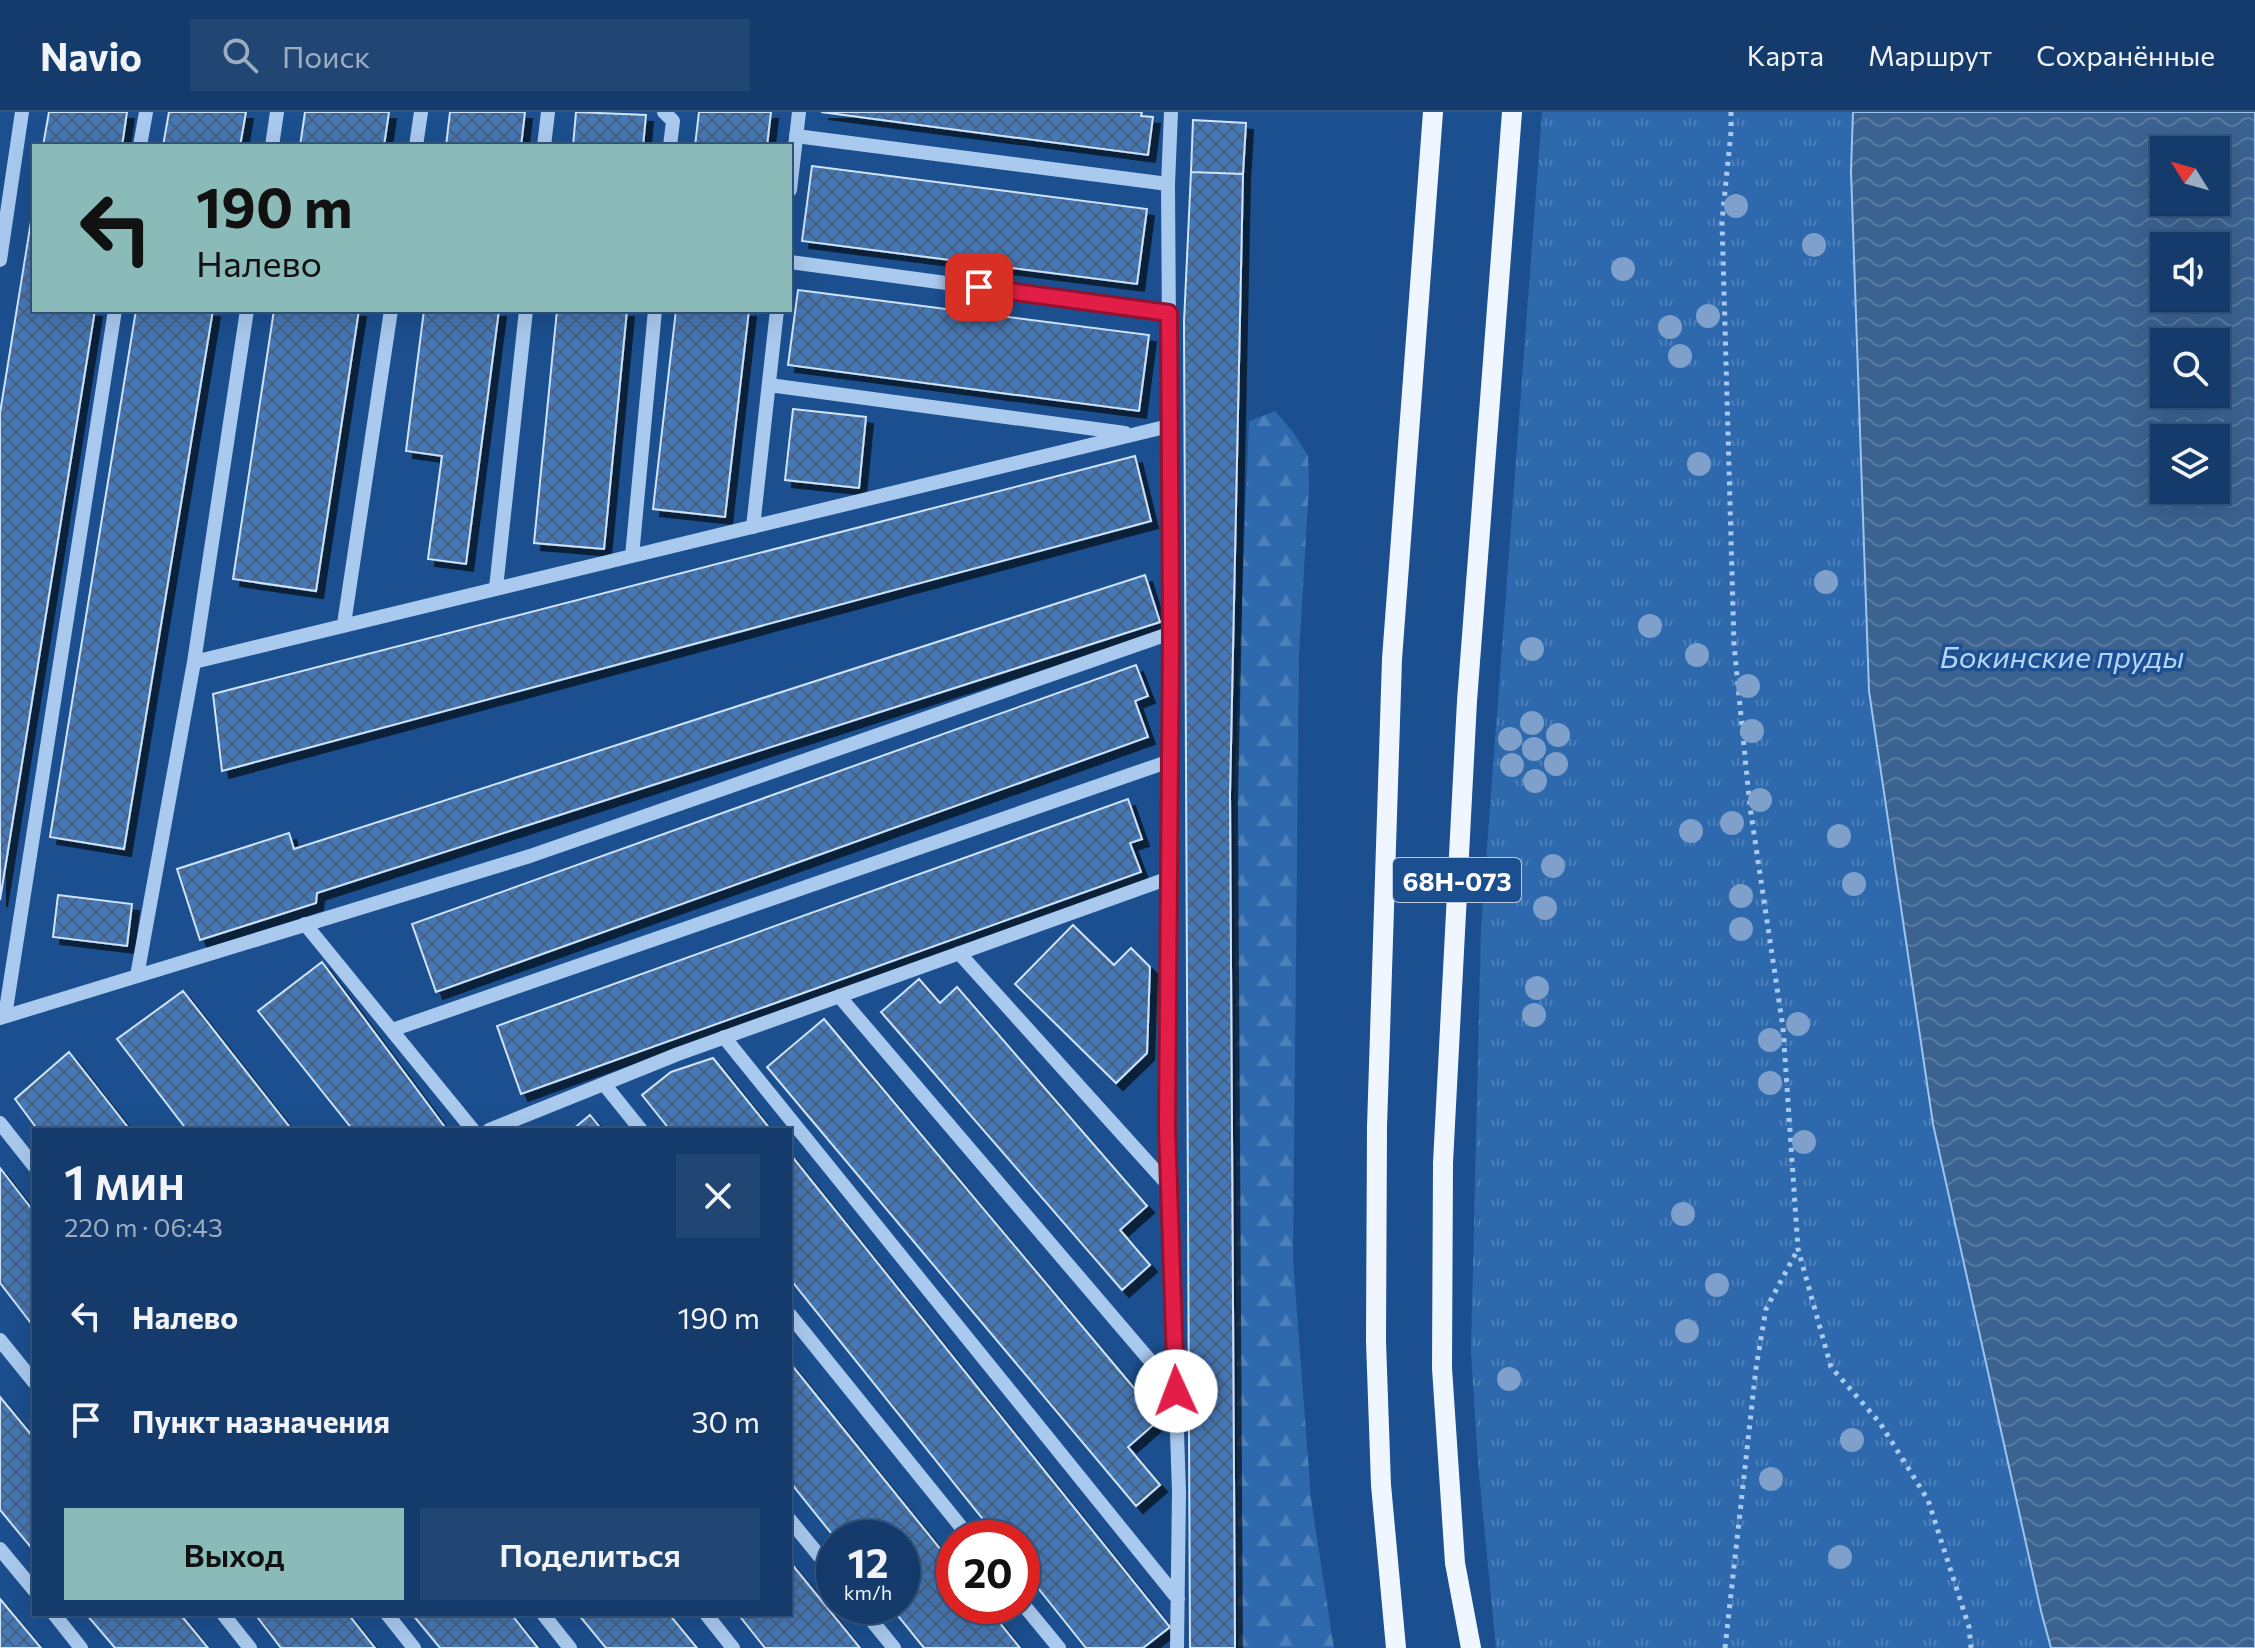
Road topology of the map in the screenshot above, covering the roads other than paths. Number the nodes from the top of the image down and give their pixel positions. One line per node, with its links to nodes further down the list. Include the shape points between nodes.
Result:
1 (22, 112): 19 (lane)
2 (146, 112): 12 (lane)
3 (277, 112): 13 (lane)
4 (421, 112): 14 (lane)
5 (548, 112): 15 (lane)
6 (664, 112): 16 (lane, via 673,121)
7 (799, 112): 11 (lane)
8 (1171, 112): 18 (lane)
9 (1433, 112): 78 (main road, 68Н-073, via 1392,659 1377,1127 1376,1355)
10 (1512, 112): 79 (main road, 68Н-073, via 1467,701 1443,1163 1443,1383 1455,1563)
11 (796, 136): 17 (lane); 18 (lane)
12 (140, 144)
13 (272, 144)
14 (416, 144)
15 (544, 144)
16 (670, 144)
17 (792, 172)
18 (1168, 184): 27 (lane)
19 (0, 260)
20 (792, 262): 27 (lane)
21 (115, 312): 43 (lane)
22 (247, 312): 36 (lane)
23 (391, 312): 34 (lane)
24 (526, 312): 33 (lane)
25 (655, 312): 32 (lane)
26 (777, 312): 28 (lane)
27 (1169, 313): 29 (lane)
28 (769, 385): 30 (lane); 31 (lane)
29 (1169, 426): 30 (lane); 35 (lane)
30 (1134, 435): 31 (lane)
31 (753, 527): 32 (lane)
32 (632, 556): 33 (lane)
33 (496, 588): 34 (lane)
34 (344, 624): 36 (lane)
35 (1171, 633): 37 (lane); 39 (lane, via 530,856)
36 (194, 662): 41 (lane)
37 (1170, 761): 38 (lane); 44 (lane)
38 (1169, 878): 40 (lane); 52 (lane)
39 (305, 924): 41 (lane); 44 (lane)
40 (959, 953): 42 (lane); 52 (lane)
41 (137, 976): 43 (lane)
42 (839, 996): 45 (lane); 56 (lane)
43 (3, 1017)
44 (392, 1030): 48 (lane)
45 (724, 1037): 46 (lane); 62 (lane)
46 (604, 1084): 49 (lane); 50 (lane)
47 (0, 1123): 51 (lane)
48 (471, 1128)
49 (494, 1128)
50 (639, 1128)
51 (32, 1163)
52 (1170, 1187): 56 (lane)
53 (792, 1317): 57 (lane)
54 (0, 1340): 55 (lane)
55 (32, 1380)
56 (1176, 1391): 62 (lane)
57 (955, 1520)
58 (792, 1522): 60 (lane)
59 (0, 1549): 61 (lane)
60 (816, 1552)
61 (32, 1588)
62 (1178, 1599): 77 (lane)
63 (56, 1616): 70 (lane)
64 (225, 1616): 71 (lane)
65 (389, 1616): 72 (lane)
66 (545, 1616): 73 (lane)
67 (708, 1616): 74 (lane)
68 (875, 1624): 75 (lane)
69 (1039, 1624): 76 (lane)
70 (81, 1648)
71 (250, 1648)
72 (414, 1648)
73 (570, 1648)
74 (733, 1648)
75 (894, 1648)
76 (1059, 1648)
77 (1177, 1648)
78 (1396, 1648)
79 (1471, 1648)

